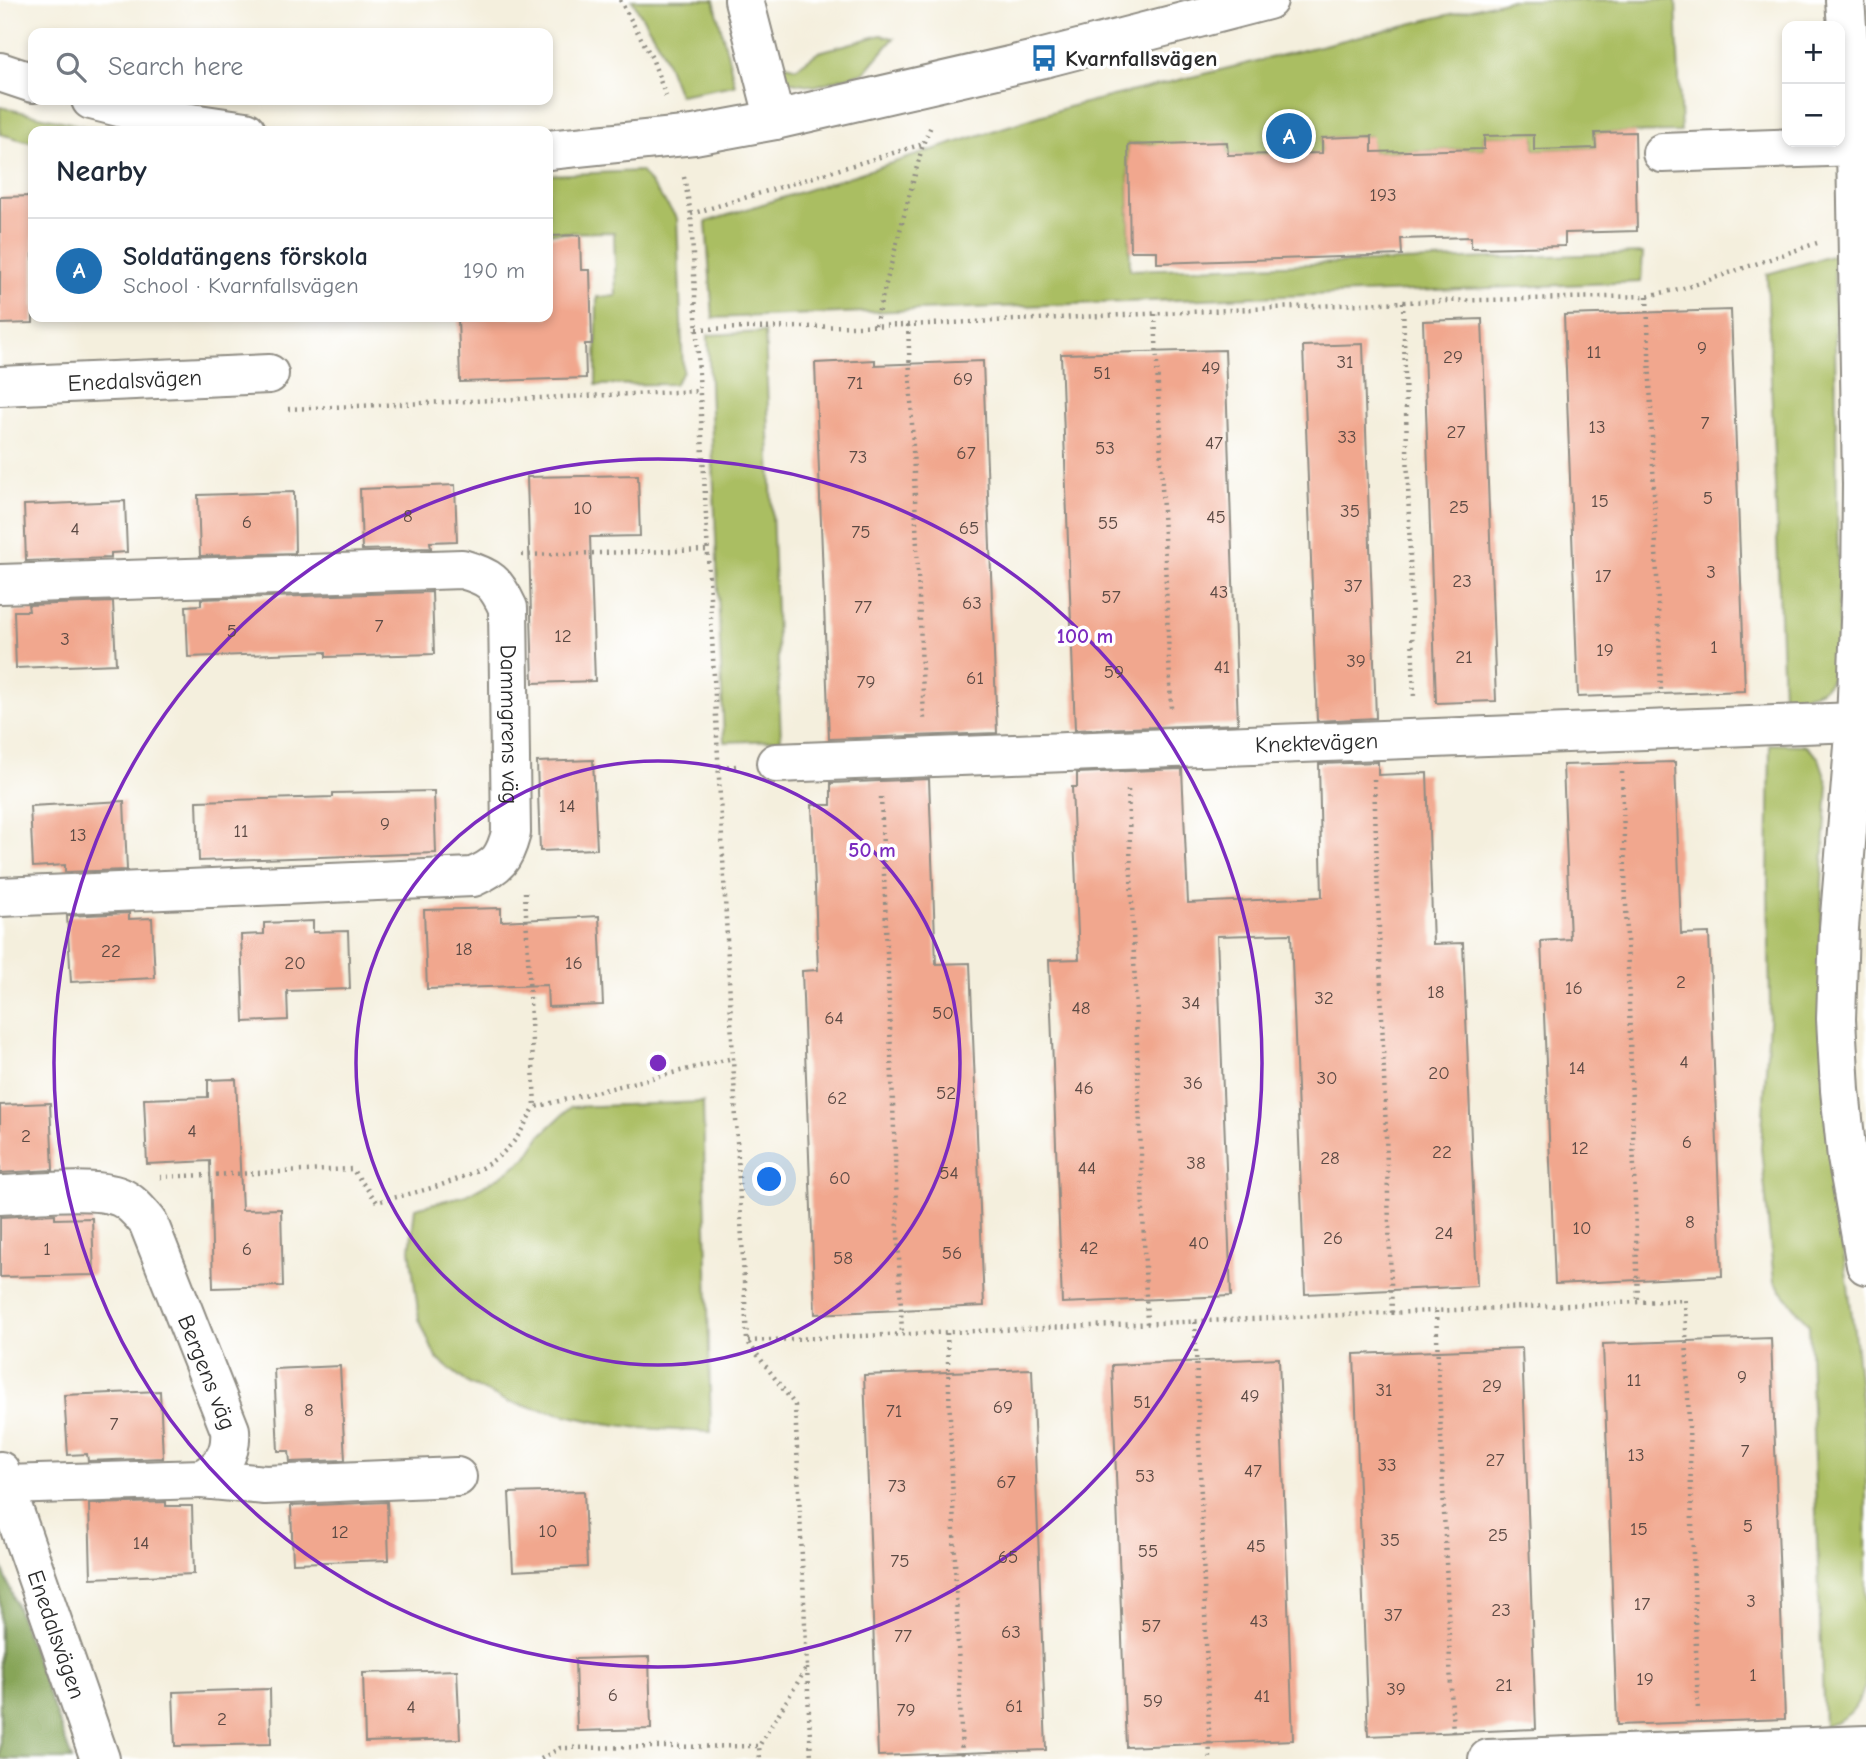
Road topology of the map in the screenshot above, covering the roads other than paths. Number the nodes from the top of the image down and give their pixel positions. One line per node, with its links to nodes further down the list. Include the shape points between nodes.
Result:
1 (744, 0): 7 (street)
2 (1268, 0): 7 (street)
3 (1845, 0): 9 (street)
4 (0, 72): 5 (street)
5 (28, 81)
6 (111, 105): 8 (street)
7 (775, 120): 10 (street, via 694,135)
8 (212, 126)
9 (1856, 146): 11 (street); 15 (street, via 1863,484)
10 (553, 149)
11 (1662, 153)
12 (0, 386): 13 (street, Enedalsvägen)
13 (272, 392)
14 (0, 584): 17 (street, Dammgrens väg, via 463,569 485,576 498,588 508,608 511,833 505,855 492,869 473,877)
15 (1856, 722): 16 (street, Knektevägen); 19 (street, via 1836,1019 1847,1158)
16 (776, 763)
17 (0, 897)
18 (0, 1195): 22 (street, Bergens väg, via 96,1192 119,1197 148,1222 230,1430 226,1459)
19 (1866, 1265)
20 (457, 1477): 22 (street, via 265,1485)
21 (3, 1478): 22 (street); 24 (street, Enedalsvägen)
22 (202, 1479)
23 (1866, 1745): 25 (street)
24 (100, 1759)
25 (1488, 1759)

